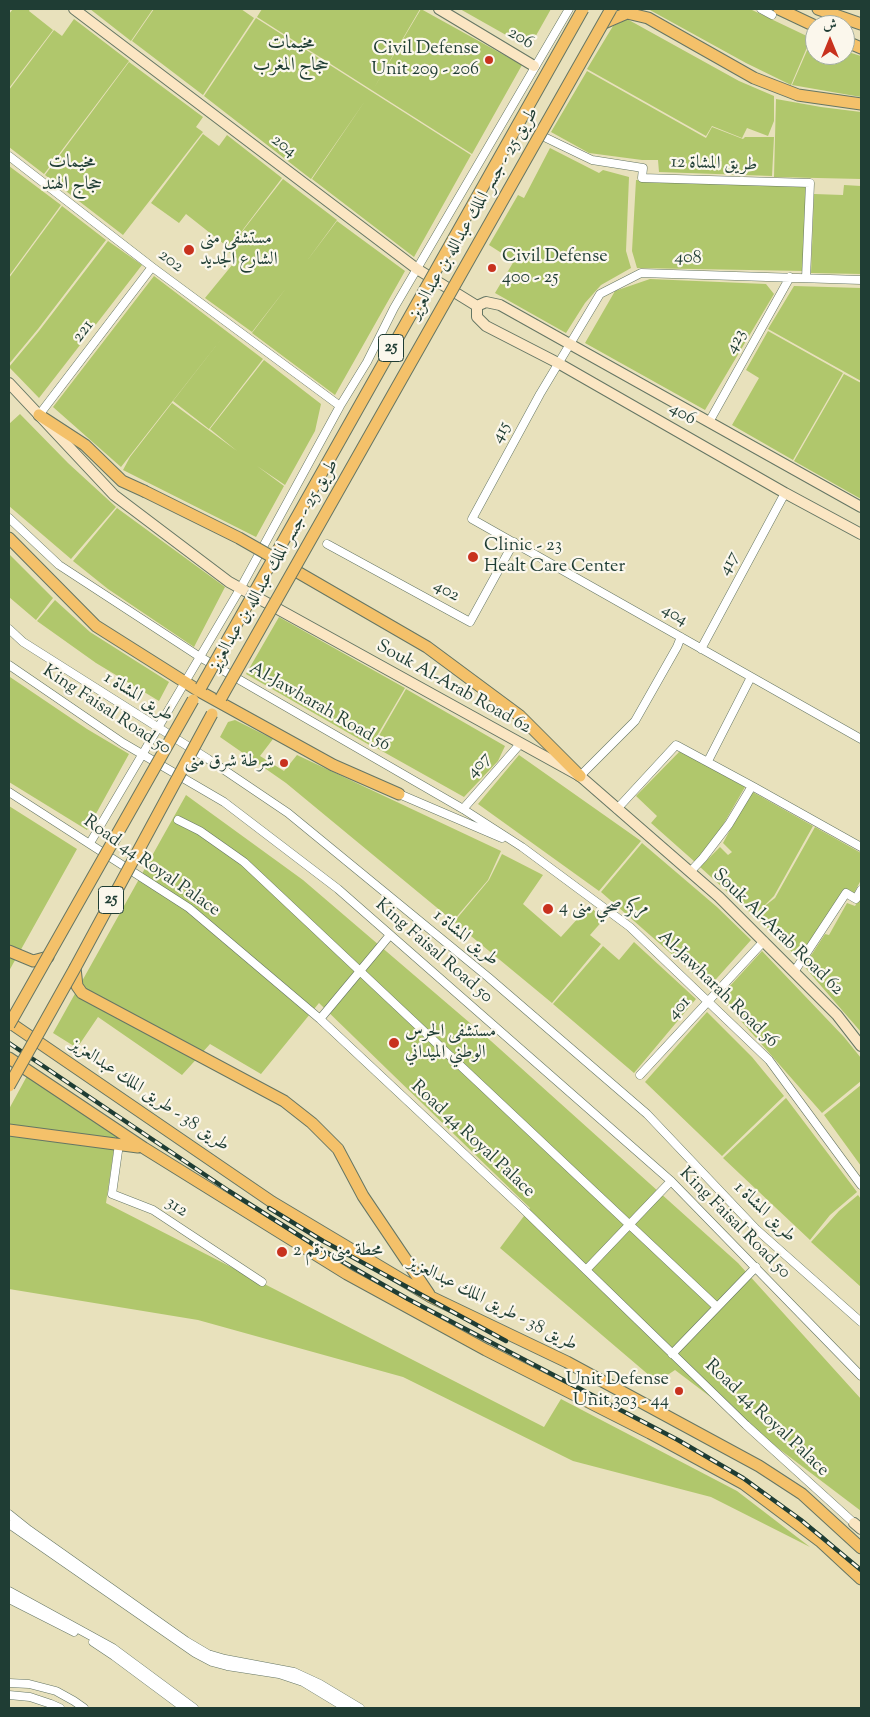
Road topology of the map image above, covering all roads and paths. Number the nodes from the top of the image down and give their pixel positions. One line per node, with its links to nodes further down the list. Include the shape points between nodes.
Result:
1 (74, 9): 18 (main road, 204)
2 (439, 9): 13 (main road, 206)
3 (569, 9): 13 (street)
4 (612, 9): 11 (main road, طريق 25 - جسر الملك عبدالله بن عبدالعزيز / 25, bridge)
5 (761, 9): 8 (street)
6 (822, 9): 9 (main road)
7 (582, 10): 37 (main road, طريق 25 - جسر الملك عبدالله بن عبدالعزيز / 25, bridge)
8 (776, 12): 10 (main road)
9 (840, 12): 12 (main road)
10 (805, 22)
11 (604, 23): 14 (main road, via 627,13 648,18 754,78 798,95); 38 (main road, طريق 25 - جسر الملك عبدالله بن عبدالعزيز / 25, bridge)
12 (861, 24)
13 (534, 66): 18 (street)
14 (861, 104)
15 (538, 134): 20 (street, طريق المشاة 12, via 592,160 643,168 642,178 810,183)
16 (9, 156): 17 (street, 202)
17 (152, 268): 26 (street, 202); 27 (street, 221)
18 (417, 269): 22 (main road, 204); 26 (street)
19 (790, 278): 20 (street, 408); 23 (street, 408, via 641,273 600,294); 28 (street, 423)
20 (806, 278): 21 (street, 408)
21 (861, 280)
22 (477, 306): 23 (main road, 406, via 486,302 500,305); 24 (main road, 406, via 477,317 486,326)
23 (570, 344): 24 (street, 408); 28 (main road, 406)
24 (558, 363): 29 (main road, 406); 32 (street, 415)
25 (9, 383): 27 (main road, Souk Al-Arab Road 62)
26 (340, 406): 39 (street)
27 (39, 415): 37 (main road, bridge, via 85,445 122,481); 39 (main road, Souk Al-Arab Road 62, via 114,495)
28 (709, 422): 30 (main road, 406)
29 (784, 493): 33 (main road, 406); 42 (street, 417)
30 (861, 507)
31 (9, 518): 43 (street, Al-Jawharah Road 56, via 60,565)
32 (472, 519): 35 (street, 404)
33 (861, 534)
34 (9, 538): 46 (main road, via 96,626)
35 (514, 542): 36 (street, 402, via 470,622); 41 (street, 404)
36 (327, 544)
37 (274, 558): 47 (main road, طريق 25 - جسر الملك عبدالله بن عبدالعزيز / 25, bridge)
38 (294, 570): 48 (main road, طريق 25 - جسر الملك عبدالله بن عبدالعزيز / 25, bridge); 54 (main road, via 428,647 520,716)
39 (240, 589): 43 (street); 51 (main road, Souk Al-Arab Road 62)
40 (9, 630): 49 (street, طريق المشاة 1)
41 (681, 637): 42 (street, 404); 54 (street, via 635,721)
42 (701, 649): 45 (street, 404)
43 (200, 657): 46 (street); 58 (street, Al-Jawharah Road 56)
44 (9, 665): 52 (street, King Faisal Road 50)
45 (751, 677): 50 (street, 404); 53 (street)
46 (184, 682): 47 (main road); 49 (street)
47 (198, 693): 48 (main road); 69 (main road, طريق 25 - جسر الملك عبدالله بن عبدالعزيز / 25, bridge)
48 (220, 700): 57 (main road, via 333,765); 70 (main road, طريق 25 - جسر الملك عبدالله بن عبدالعزيز / 25, bridge)
49 (157, 728): 52 (street); 91 (street, طريق المشاة 1, via 288,813 488,977 646,1114 756,1229)
50 (861, 740)
51 (520, 744): 54 (main road, Souk Al-Arab Road 62); 58 (street, 407)
52 (142, 754): 61 (street); 66 (street, King Faisal Road 50, via 224,802 338,889)
53 (708, 761): 55 (street); 59 (street, via 676,745)
54 (580, 776): 59 (main road, Souk Al-Arab Road 62)
55 (752, 786): 63 (street); 64 (street, via 729,824)
56 (9, 792): 61 (street, Road 44 Royal Palace)
57 (399, 794): 62 (street, Al-Jawharah Road 56)
58 (463, 809): 62 (street, Al-Jawharah Road 56)
59 (617, 809): 64 (main road, Souk Al-Arab Road 62)
60 (178, 820): 71 (street, via 200,831 244,862)
61 (90, 843): 74 (street, Road 44 Royal Palace, via 189,908)
62 (522, 847): 73 (street, Al-Jawharah Road 56, via 630,927)
63 (861, 847)
64 (690, 872): 67 (main road, Souk Al-Arab Road 62)
65 (861, 890): 72 (street, via 856,899 846,893)
66 (390, 936): 71 (street); 83 (street, King Faisal Road 50)
67 (764, 941): 72 (main road, Souk Al-Arab Road 62); 73 (street, 401)
68 (9, 951): 69 (main road, via 33,961)
69 (48, 957): 75 (main road, طريق 25 - جسر الملك عبدالله بن عبدالعزيز / 25, bridge)
70 (75, 968): 79 (main road, 25, bridge); 89 (main road, via 77,986 82,993 284,1100 312,1123 338,1149 363,1196)
71 (361, 971): 74 (street); 85 (street)
72 (794, 972): 76 (main road, Souk Al-Arab Road 62, via 837,1015)
73 (708, 1001): 78 (street, 401); 84 (street, Al-Jawharah Road 56, via 769,1060)
74 (320, 1019): 87 (street, Road 44 Royal Palace)
75 (9, 1023): 89 (main road, طريق 38 - طريق الملك عبدالعزيز, via 272,1202)
76 (861, 1046)
77 (9, 1058): 82 (main road)
78 (640, 1075)
79 (9, 1086)
80 (9, 1130): 81 (main road)
81 (119, 1144): 82 (main road); 88 (street, 312, via 112,1194 152,1210)
82 (144, 1148): 98 (main road, via 347,1274 744,1484 820,1541)
83 (671, 1181): 85 (street); 86 (street, King Faisal Road 50)
84 (861, 1185)
85 (630, 1225): 87 (street); 90 (street)
86 (756, 1267): 90 (street); 93 (street, King Faisal Road 50)
87 (586, 1270): 92 (street, Road 44 Royal Palace)
88 (262, 1282)
89 (432, 1297): 97 (main road, طريق 38 - طريق الملك عبدالعزيز, via 566,1362 759,1466 802,1494)
90 (717, 1307): 92 (street)
91 (861, 1322)
92 (672, 1354): 96 (street, Road 44 Royal Palace)
93 (861, 1376)
94 (9, 1514): 108 (street, via 208,1654 294,1672)
95 (9, 1524): 107 (street, via 195,1653 212,1662 279,1674 303,1682)
96 (858, 1526)
97 (861, 1548)
98 (861, 1579)
99 (9, 1591): 106 (street, via 113,1648)
100 (9, 1599): 105 (street, via 107,1651)
101 (9, 1683): 104 (street, via 28,1684 56,1692)
102 (9, 1695): 103 (street, via 30,1697)
103 (60, 1708)
104 (84, 1708)
105 (184, 1708)
106 (194, 1708)
107 (346, 1708)
108 (360, 1708)

